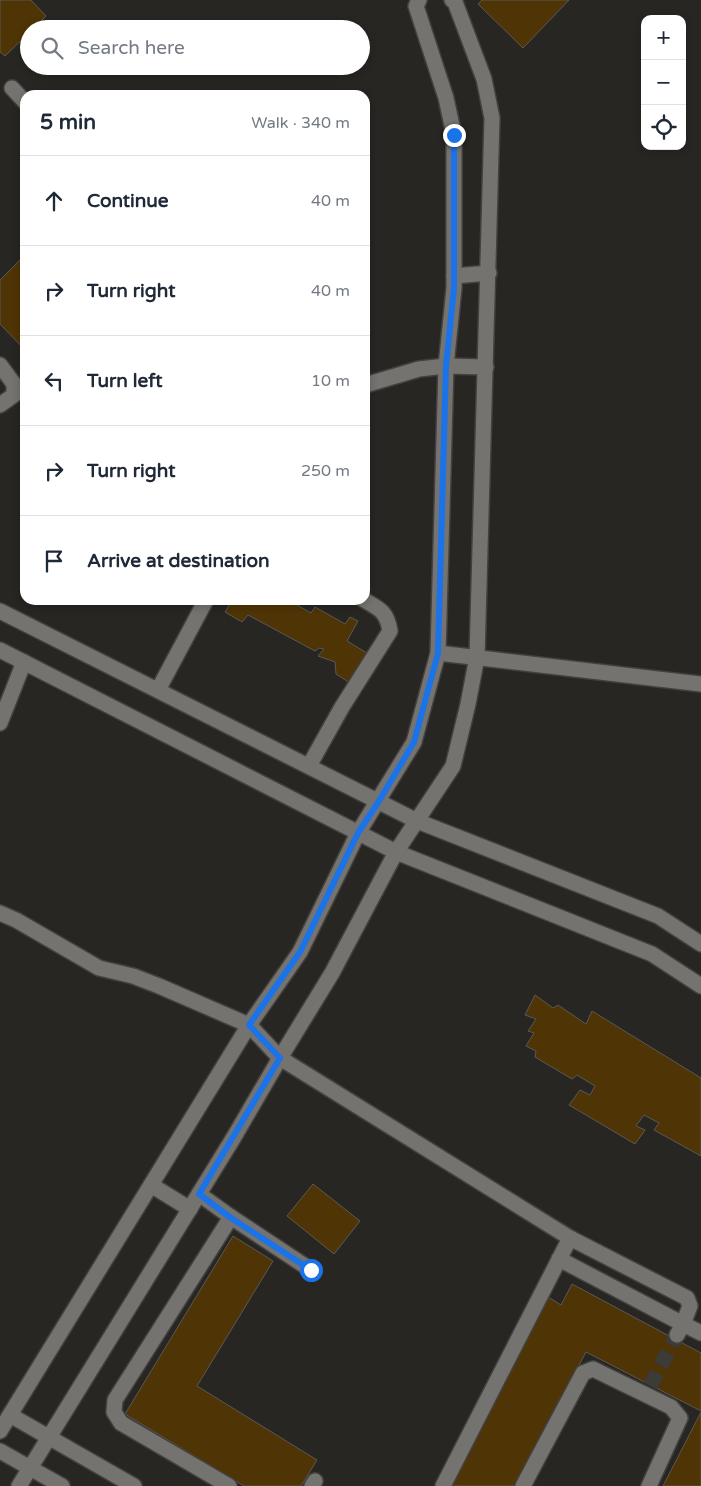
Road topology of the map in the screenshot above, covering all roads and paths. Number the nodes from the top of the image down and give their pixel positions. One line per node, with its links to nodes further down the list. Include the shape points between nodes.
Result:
1 (419, 0): 6 (street, via 416,6 446,98 454,135)
2 (452, 0): 5 (street, via 484,79 492,118)
3 (12, 88): 4 (street)
4 (20, 97)
5 (489, 273): 6 (street); 9 (street)
6 (454, 276): 8 (street)
7 (0, 365): 11 (street, via 14,384 14,395)
8 (446, 366): 9 (street); 10 (street, via 419,369); 16 (street)
9 (486, 367): 17 (street)
10 (370, 383)
11 (0, 405)
12 (370, 604): 22 (street, via 388,619 390,631)
13 (203, 605): 20 (street)
14 (0, 611): 20 (street)
15 (0, 650): 18 (street)
16 (438, 653): 17 (street); 23 (street, via 414,742)
17 (477, 657): 19 (street); 24 (street, via 453,766)
18 (24, 662): 21 (street); 25 (street)
19 (701, 684)
20 (158, 690): 22 (street)
21 (0, 723)
22 (309, 766): 23 (street)
23 (379, 801): 24 (street); 25 (street)
24 (417, 821): 26 (street); 28 (street, via 658,916)
25 (358, 833): 26 (street); 30 (street, via 300,952)
26 (396, 852): 29 (street, via 652,954); 31 (street, via 332,973)
27 (0, 913): 30 (street, via 99,968 133,976)
28 (701, 944)
29 (701, 986)
30 (249, 1025): 31 (street); 32 (street)
31 (280, 1058): 33 (street); 36 (street)
32 (151, 1185): 34 (street); 41 (street)
33 (199, 1194): 34 (street); 35 (street)
34 (190, 1209): 43 (street)
35 (231, 1218): 38 (street); 49 (street, via 114,1400 114,1412 121,1423)
36 (570, 1238): 37 (street); 39 (street, via 687,1298 690,1306)
37 (559, 1259): 39 (street); 50 (street)
38 (311, 1270)
39 (680, 1330): 40 (street)
40 (701, 1333)
41 (10, 1416): 42 (street); 43 (street)
42 (0, 1431)
43 (49, 1438): 45 (street); 48 (street)
44 (0, 1451): 45 (street)
45 (30, 1468): 46 (street); 47 (street)
46 (19, 1486)
47 (62, 1486)
48 (134, 1486)
49 (228, 1486)
50 (443, 1486)
51 (523, 1486): 52 (street, via 583,1373 593,1369 647,1390 680,1418)
52 (649, 1486)

